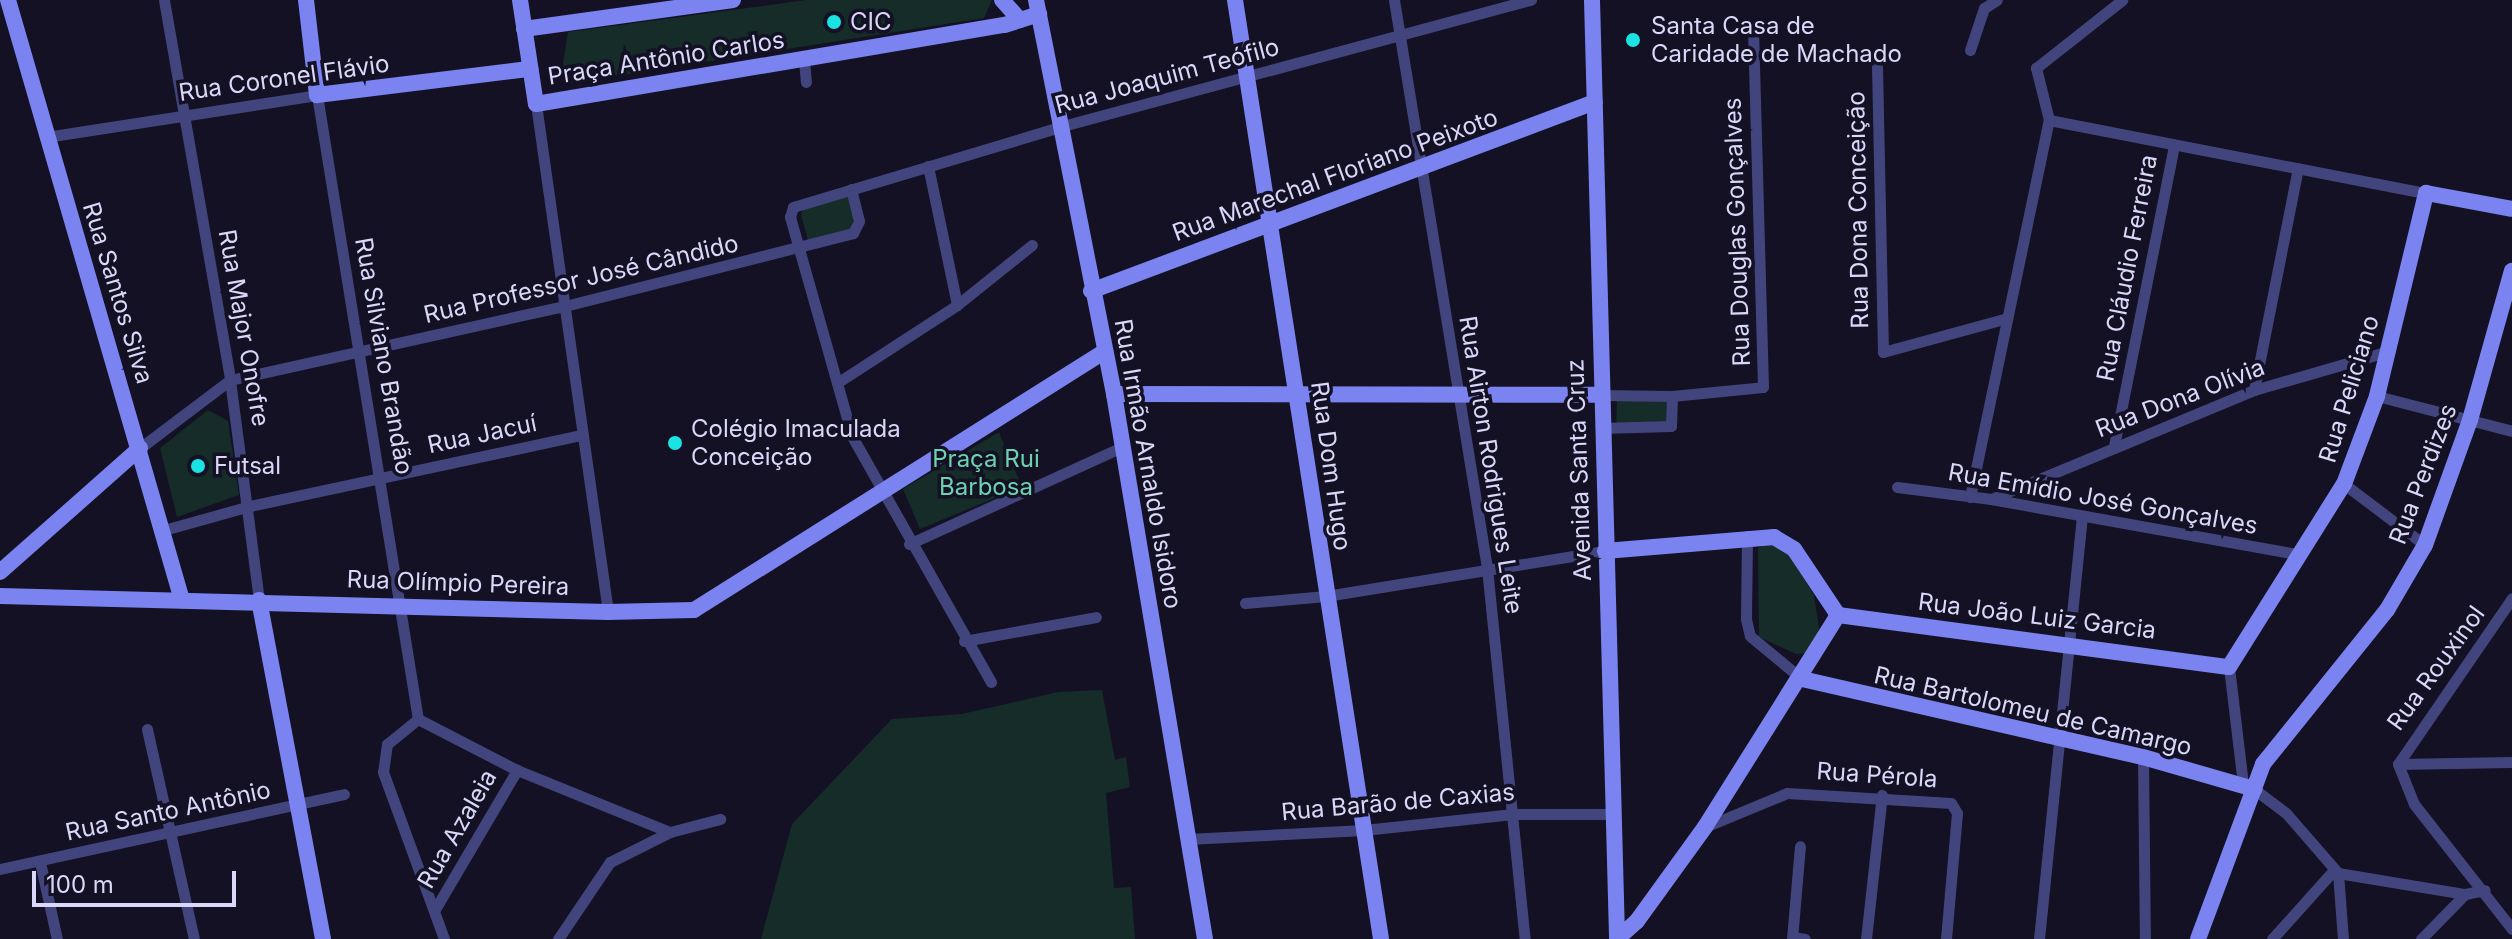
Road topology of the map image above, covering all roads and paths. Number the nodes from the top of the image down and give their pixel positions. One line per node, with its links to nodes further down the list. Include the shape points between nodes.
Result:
1 (8, 0): 31 (street, Rua Santos Silva)
2 (164, 0): 28 (street, Rua Major Onofre)
3 (306, 0): 25 (street, Rua Silviano Brandão)
4 (520, 0): 16 (street)
5 (733, 0): 16 (street, Praça Antônio Carlos)
6 (1002, 0): 15 (street)
7 (1235, 0): 23 (street, Rua Dom Hugo)
8 (1394, 0): 18 (street, Rua Airton Rodrigues Leite)
9 (1531, 0): 13 (street, Rua Joaquim Teófilo)
10 (1592, 0): 26 (street, Avenida Santa Cruz)
11 (1997, 0): 19 (street, via 1984,8)
12 (2122, 0): 29 (street, via 2036,68)
13 (1495, 5): 18 (street, Rua Joaquim Teófilo)
14 (1037, 7): 15 (street, Praça Antônio Carlos); 30 (street, Rua Irmão Arnaldo Isidoro)
15 (1020, 20): 20 (street, Praça Antônio Carlos)
16 (524, 29): 22 (street, Praça Antônio Carlos)
17 (1753, 29): 57 (street, Rua Douglas Gonçalves, via 1763,387)
18 (1401, 35): 23 (street, Rua Joaquim Teófilo); 35 (street, Rua Airton Rodrigues Leite)
19 (1970, 50)
20 (804, 60): 24 (street); 27 (street, Praça Antônio Carlos)
21 (1877, 66): 46 (street, Rua Dona Conceição, via 1883,352)
22 (530, 69): 25 (street, Rua Coronel Flávio); 27 (street, Praça Antônio Carlos)
23 (1248, 80): 30 (street, Rua Joaquim Teófilo); 39 (street, Rua Dom Hugo)
24 (806, 82)
25 (317, 95): 28 (street, Rua Coronel Flávio); 49 (street, Rua Silviano Brandão)
26 (1595, 102): 35 (street, Rua Marechal Floriano Peixoto); 56 (street, Avenida Santa Cruz)
27 (536, 104): 45 (street)
28 (183, 117): 31 (street, Rua Coronel Flávio); 50 (street, Rua Major Onofre)
29 (2049, 120): 32 (street); 46 (street)
30 (1059, 127): 33 (street, Rua Joaquim Teófilo); 43 (street, Rua Irmão Arnaldo Isidoro)
31 (46, 137): 65 (street, Rua Santos Silva)
32 (2174, 146): 34 (street); 63 (street, Rua Cláudio Ferreira)
33 (928, 166): 36 (street, Rua Joaquim Teófilo); 44 (street)
34 (2298, 168): 37 (street); 52 (street)
35 (1422, 171): 39 (street, Rua Marechal Floriano Peixoto); 53 (street, Rua Airton Rodrigues Leite)
36 (851, 189): 41 (street, Rua Professor José Cândido, via 858,228); 41 (street, Rua Joaquim Teófilo, via 793,207 790,217)
37 (2426, 193): 38 (street); 48 (street, Rua Peliciano)
38 (2512, 209)
39 (1270, 224): 43 (street, Rua Marechal Floriano Peixoto); 55 (street, Rua Dom Hugo)
40 (1032, 245): 44 (street)
41 (800, 249): 45 (street, Rua Professor José Cândido); 51 (street)
42 (2512, 271): 59 (street, Rua Perdizes)
43 (1091, 291): 47 (street, Rua Irmão Arnaldo Isidoro)
44 (957, 305): 51 (street)
45 (565, 306): 49 (street, Rua Professor José Cândido); 62 (street)
46 (2007, 318): 70 (street)
47 (1105, 351): 54 (street, Rua Irmão Arnaldo Isidoro); 69 (street)
48 (2389, 351): 52 (street, Rua Dona Olívia); 58 (street, Rua Peliciano)
49 (358, 354): 50 (street, Rua Professor José Cândido); 66 (street, Rua Silviano Brandão)
50 (230, 380): 65 (street); 72 (street, Rua Major Onofre)
51 (837, 383): 69 (street, via 852,436)
52 (2254, 390): 63 (street, Rua Dona Olívia)
53 (1459, 393): 55 (street); 56 (street); 80 (street, Rua Airton Rodrigues Leite)
54 (1114, 394): 55 (street); 64 (street, Rua Irmão Arnaldo Isidoro)
55 (1297, 394): 83 (street, Rua Dom Hugo)
56 (1601, 395): 57 (street); 60 (street, Avenida Santa Cruz)
57 (1672, 396): 60 (street, via 1671,426)
58 (2377, 396): 59 (street); 67 (street, Rua Peliciano)
59 (2470, 420): 61 (street); 77 (street, Rua Perdizes)
60 (1602, 428): 78 (street, Avenida Santa Cruz)
61 (2512, 431)
62 (582, 435): 66 (street, Rua Jacuí); 89 (street)
63 (2114, 446): 71 (street, Rua Dona Olívia)
64 (1122, 447): 76 (street); 115 (street, Rua Irmão Arnaldo Isidoro)
65 (140, 448): 74 (street, Rua Santos Silva); 81 (street)
66 (381, 479): 72 (street, Rua Jacuí); 88 (street, Rua Silviano Brandão)
67 (2344, 484): 77 (street); 79 (street, Rua Peliciano)
68 (1897, 487): 70 (street, Rua Emídio José Gonçalves)
69 (881, 494): 76 (street); 89 (street, Rua Olímpio Pereira, via 694,610)
70 (1970, 497): 71 (street, Rua Emídio José Gonçalves)
71 (1991, 499): 73 (street, Rua Emídio José Gonçalves)
72 (250, 506): 74 (street, Rua Jacuí); 86 (street, Rua Major Onofre)
73 (2082, 516): 79 (street, Rua Emídio José Gonçalves); 93 (street)
74 (164, 530): 85 (street, Rua Santos Silva)
75 (1747, 536): 78 (street); 90 (street, via 1774,537 1794,549); 95 (street, via 1750,636)
76 (909, 544): 92 (street)
77 (2425, 545): 104 (street, Rua Perdizes, via 2387,610 2281,737)
78 (1605, 551): 80 (street); 109 (street, Avenida Santa Cruz)
79 (2301, 555): 94 (street, Rua Peliciano)
80 (1487, 568): 83 (street); 108 (street, Rua Airton Rodrigues Leite)
81 (0, 572)
82 (0, 596): 85 (street, Rua Olímpio Pereira)
83 (1326, 596): 87 (street); 112 (street, Rua Dom Hugo)
84 (2512, 598): 102 (street, Rua Rouxinol)
85 (182, 600): 86 (street, Rua Olímpio Pereira)
86 (259, 600): 88 (street, Rua Olímpio Pereira); 107 (street, Rua Major Onofre)
87 (1245, 603)
88 (397, 605): 89 (street, Rua Olímpio Pereira); 97 (street, Rua Silviano Brandão)
89 (608, 612)
90 (1838, 615): 93 (street, Rua João Luiz Garcia); 95 (street)
91 (1096, 617): 92 (street)
92 (964, 641): 96 (street)
93 (2066, 643): 94 (street, Rua João Luiz Garcia); 99 (street)
94 (2229, 667): 104 (street)
95 (1802, 679): 99 (street, Rua Bartolomeu de Camargo); 111 (street)
96 (991, 682)
97 (418, 719): 103 (street); 122 (street, via 387,744 383,772)
98 (147, 729): 113 (street)
99 (2057, 738): 100 (street, Rua Bartolomeu de Camargo); 136 (street)
100 (2143, 757): 104 (street, Rua Bartolomeu de Camargo); 137 (street)
101 (2512, 762): 102 (street)
102 (2398, 764): 120 (street, via 2414,804)
103 (517, 770): 114 (street); 122 (street, Rua Azaleia)
104 (2248, 787): 119 (street, via 2286,813); 138 (street, Rua Perdizes)
105 (344, 794): 107 (street, Rua Santo Antônio)
106 (1882, 795): 111 (street, Rua Pérola, via 1787,793); 134 (street); 135 (street, Rua Pérola, via 1944,801 1956,807)
107 (297, 806): 113 (street, Rua Santo Antônio); 127 (street, Rua Major Onofre)
108 (1513, 814): 109 (street, Rua Barão de Caxias); 112 (street, Rua Barão de Caxias); 132 (street, Rua Airton Rodrigues Leite)
109 (1613, 814): 133 (street, Avenida Santa Cruz)
110 (720, 819): 114 (street)
111 (1705, 827): 133 (street, via 1637,921)
112 (1364, 830): 115 (street, Rua Barão de Caxias); 131 (street, Rua Dom Hugo)
113 (170, 832): 117 (street, Rua Santo Antônio); 126 (street)
114 (670, 832): 129 (street, via 610,862)
115 (1187, 839): 130 (street, Rua Irmão Arnaldo Isidoro)
116 (1800, 846): 124 (street)
117 (40, 862): 118 (street, Rua Santo Antônio); 125 (street)
118 (0, 869)
119 (2336, 871): 121 (street); 139 (street); 140 (street)
120 (2485, 890): 121 (street); 123 (street)
121 (2465, 894): 141 (street)
122 (434, 911): 128 (street)
123 (2512, 926)
124 (1797, 938)
125 (57, 939)
126 (194, 939)
127 (323, 939)
128 (444, 939)
129 (558, 939)
130 (1205, 939)
131 (1381, 939)
132 (1525, 939)
133 (1617, 939)
134 (1866, 939)
135 (1946, 939)
136 (2039, 939)
137 (2145, 939)
138 (2198, 939)
139 (2272, 939)
140 (2343, 939)
141 (2421, 939)

